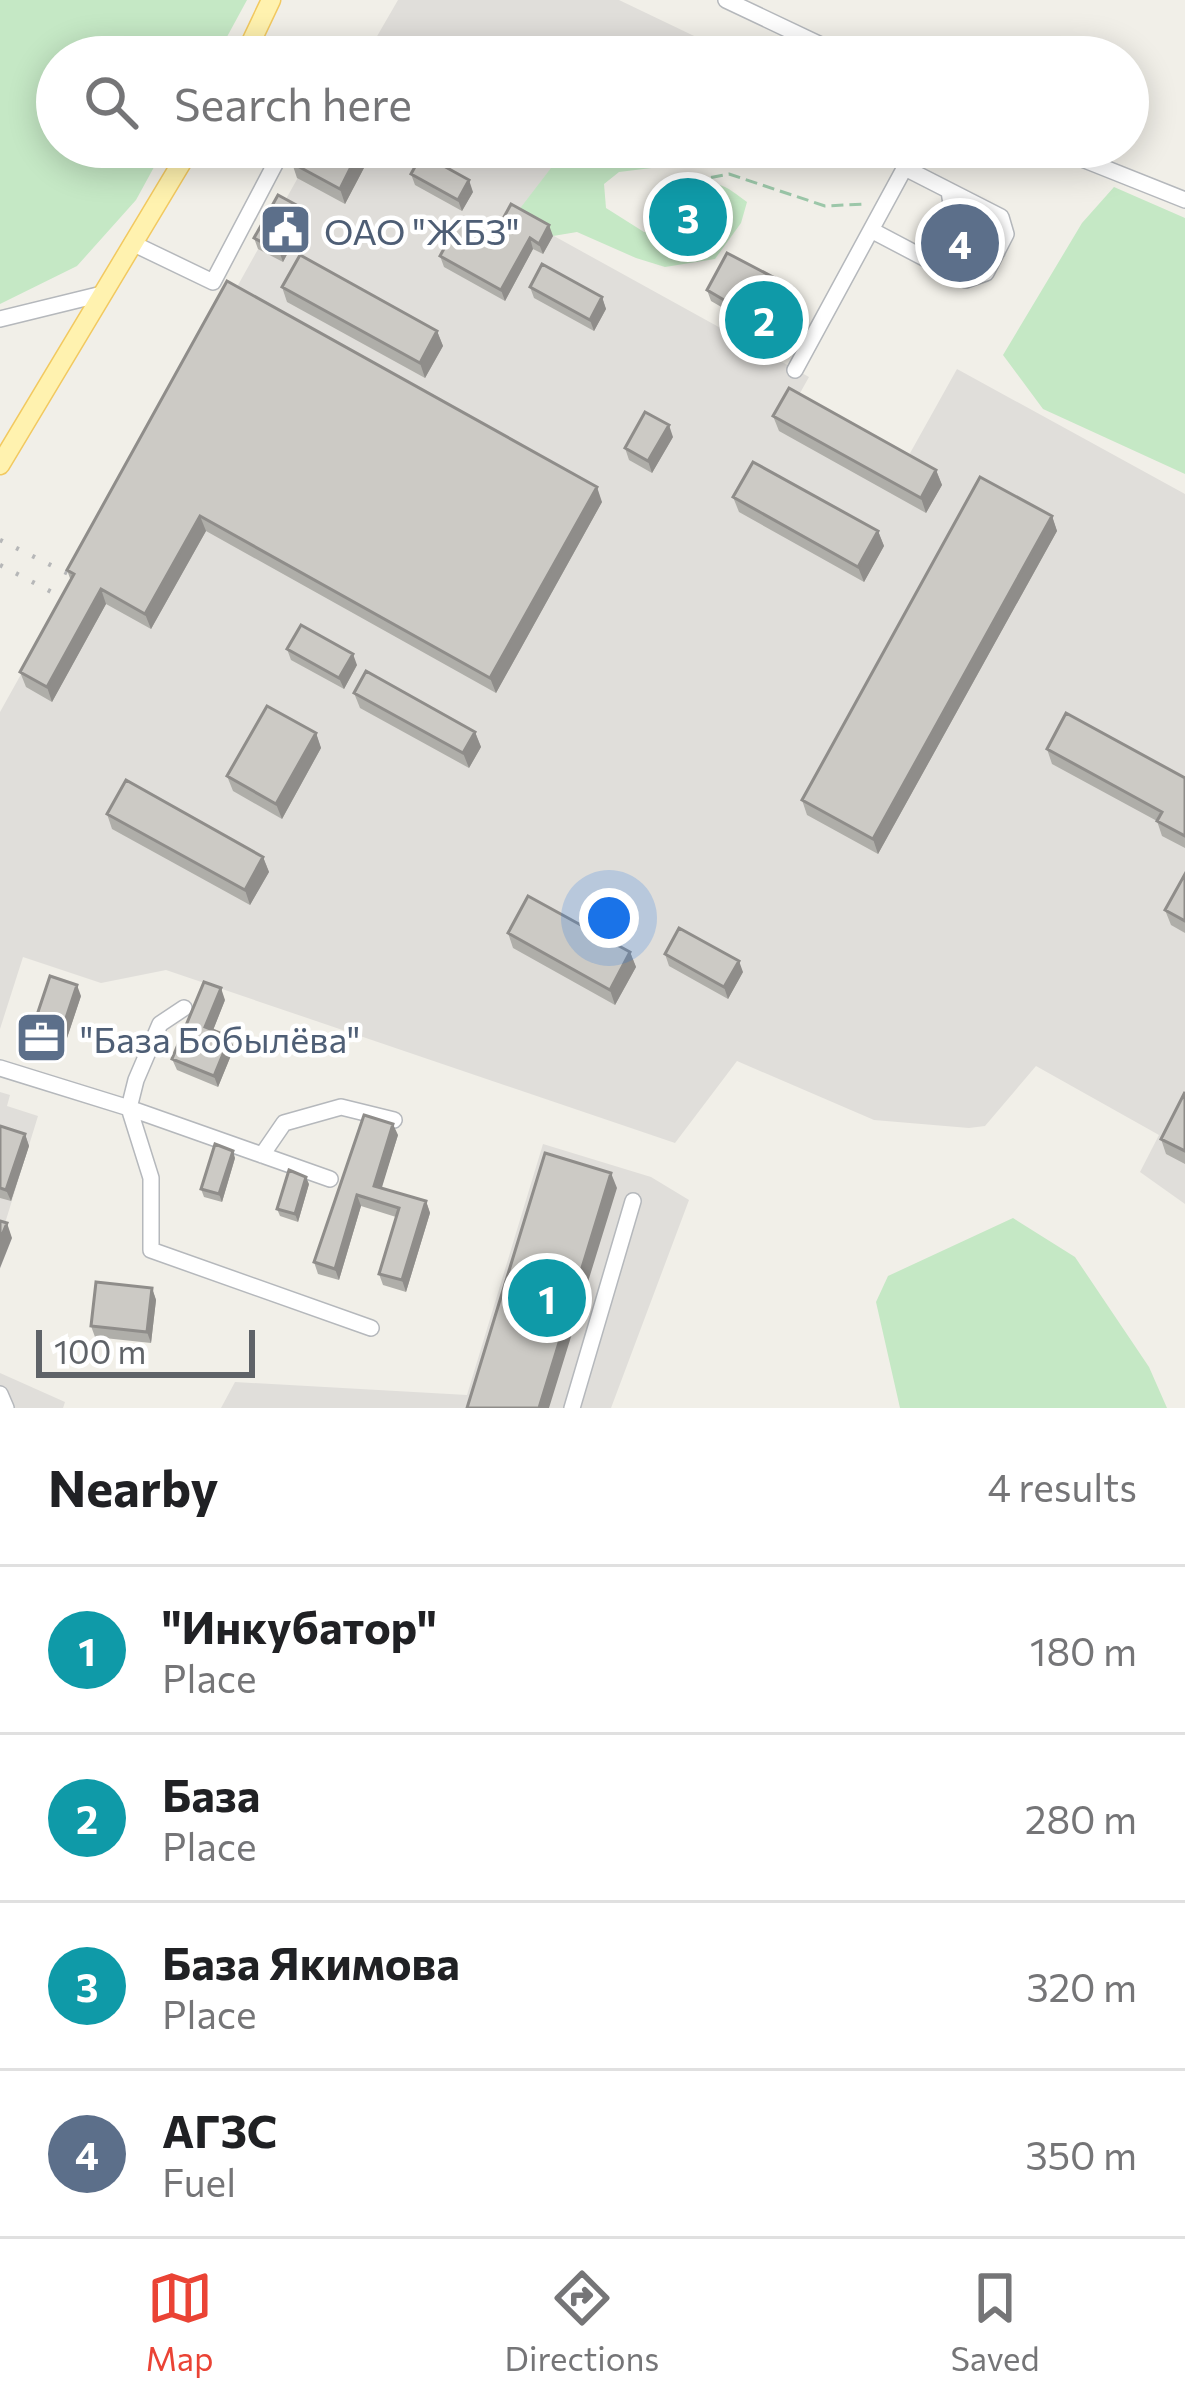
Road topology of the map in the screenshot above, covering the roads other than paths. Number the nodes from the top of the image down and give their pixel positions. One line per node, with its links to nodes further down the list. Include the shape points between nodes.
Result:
1 (271, 0): 3 (main road)
2 (726, 0): 4 (street)
3 (254, 36)
4 (802, 36)
5 (178, 168): 12 (main road)
6 (273, 168): 12 (street, via 213,282)
7 (904, 168): 9 (street); 11 (street)
8 (1105, 168): 10 (street)
9 (950, 191): 13 (street, via 956,229); 13 (street, via 1000,217 1006,234)
10 (1185, 200)
11 (871, 230): 13 (street, via 966,280 986,273); 16 (street)
12 (132, 243): 14 (main road)
13 (997, 252)
14 (102, 294): 15 (street); 17 (main road)
15 (0, 319)
16 (795, 370)
17 (0, 465)
18 (184, 1008): 20 (street, via 160,1024)
19 (0, 1068): 20 (street)
20 (129, 1108): 22 (street); 25 (street, via 151,1178 151,1250)
21 (394, 1120): 22 (street, via 341,1107 284,1123)
22 (262, 1154): 23 (street)
23 (330, 1179)
24 (633, 1201): 28 (street)
25 (371, 1328)
26 (0, 1394): 27 (street)
27 (6, 1408)
28 (572, 1408)

